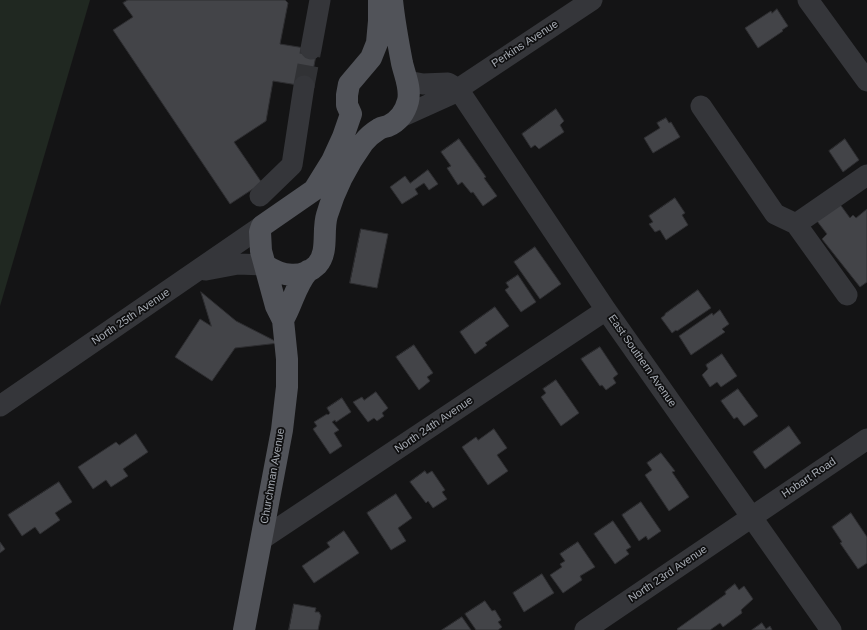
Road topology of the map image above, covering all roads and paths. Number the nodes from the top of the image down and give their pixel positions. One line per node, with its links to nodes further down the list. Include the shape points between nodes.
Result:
1 (320, 0): 6 (street)
2 (379, 0): 7 (main road, via 378,43)
3 (392, 0): 8 (main road)
4 (592, 0): 11 (street, Perkins Avenue)
5 (808, 0): 9 (street)
6 (311, 49)
7 (362, 70): 8 (main road, via 374,64 384,64 394,67); 13 (main road, via 350,84 347,95 347,105)
8 (406, 78): 11 (street, via 423,84 448,84); 14 (main road, via 408,99)
9 (867, 81)
10 (304, 86): 17 (street, via 292,165)
11 (458, 89): 14 (street, Perkins Avenue); 24 (street, East Southern Avenue)
12 (701, 106): 18 (street, via 774,214)
13 (351, 114): 15 (main road, via 363,124); 19 (main road, via 332,161 314,190)
14 (401, 117): 15 (main road, via 388,126)
15 (379, 128): 21 (main road, via 366,139 335,190 326,217 324,254 316,266)
16 (867, 175): 18 (street)
17 (260, 196)
18 (796, 224): 23 (street)
19 (262, 226): 20 (main road, Churchman Avenue, via 260,240); 22 (street, North 25th Avenue)
20 (265, 265): 21 (main road, via 285,274 294,275); 22 (street, via 238,264); 25 (main road, Churchman Avenue, via 276,306)
21 (308, 271): 25 (main road, via 298,284)
22 (198, 272): 26 (street, North 25th Avenue)
23 (846, 295)
24 (606, 310): 28 (street, East Southern Avenue); 29 (street, North 24th Avenue)
25 (283, 320): 29 (main road, Churchman Avenue, via 287,387 282,430)
26 (0, 406)
27 (867, 439): 28 (street, Hobart Road)
28 (752, 517): 31 (street, North 23rd Avenue); 32 (street, East Southern Avenue)
29 (262, 538): 30 (main road, Churchman Avenue)
30 (244, 630)
31 (585, 630)
32 (831, 630)

